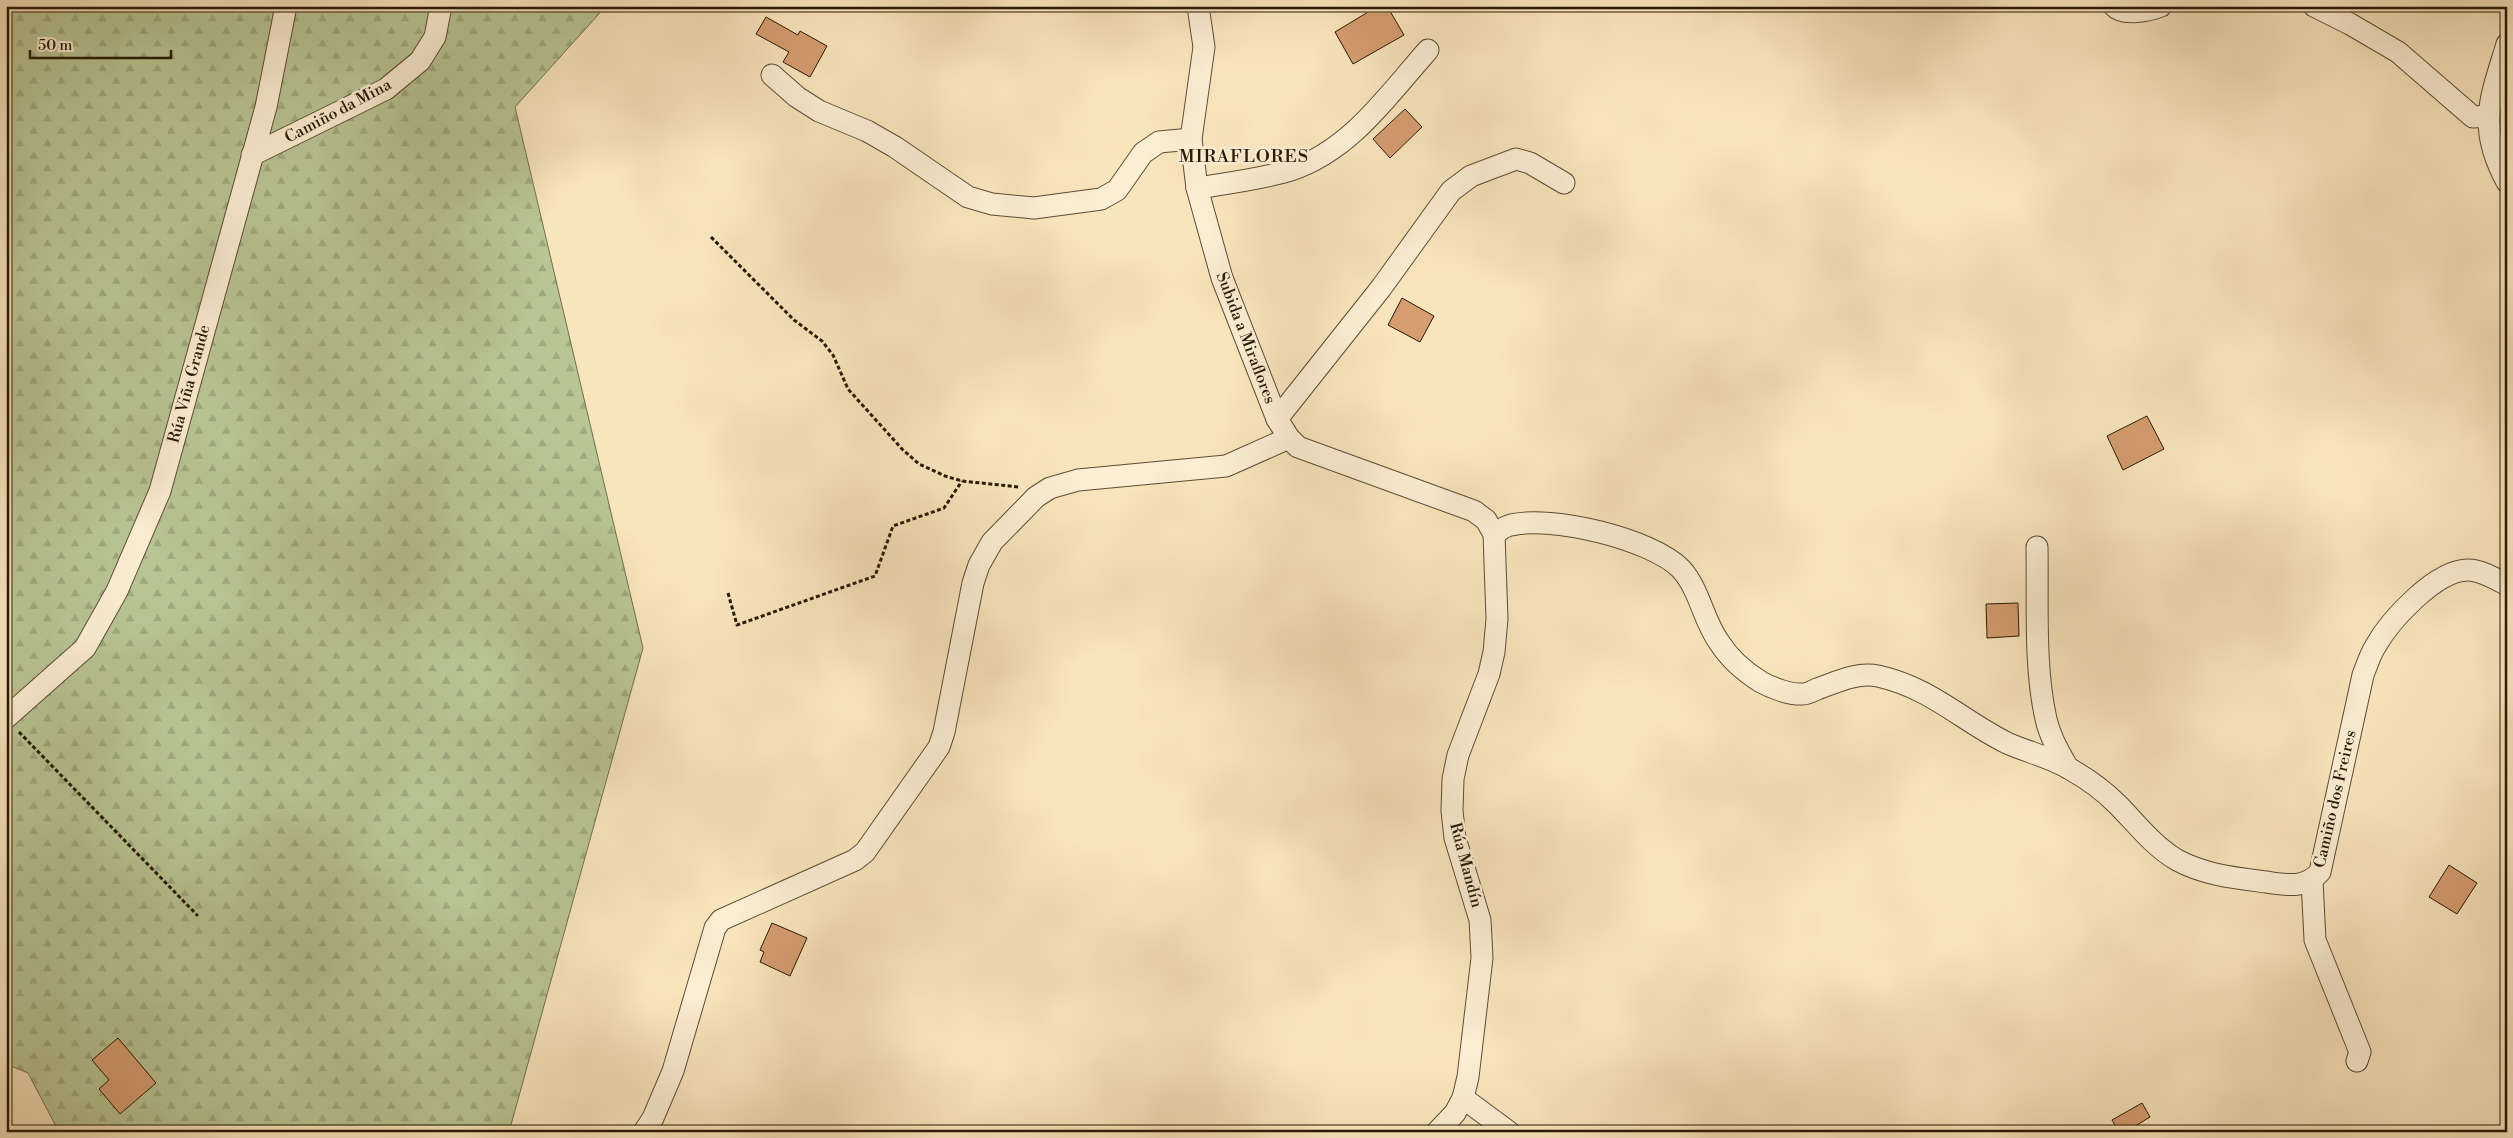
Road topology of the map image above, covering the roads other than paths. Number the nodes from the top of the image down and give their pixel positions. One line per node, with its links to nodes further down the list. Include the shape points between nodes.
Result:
1 (286, 6): 12 (street, Rúa Viña Grande, via 266,106)
2 (441, 6): 12 (street, Camiño da Mina, via 435,37 420,61 386,89)
3 (1198, 6): 11 (street, Subida a Miraflores, via 1204,47)
4 (2114, 6): 5 (street, via 2123,11 2151,10)
5 (2161, 6)
6 (2314, 6): 10 (street, via 2398,52 2473,117)
7 (2507, 44): 10 (street)
8 (1428, 50): 15 (street, via 1352,136 1320,158 1291,170)
9 (772, 75): 11 (street, via 797,97 819,110 895,147 968,197 992,204 1034,208 1100,199 1116,190 1143,153 1159,142)
10 (2488, 116): 13 (street, via 2489,139 2496,163)
11 (1191, 139): 15 (street, Subida a Miraflores)
12 (252, 155): 21 (street, Rúa Viña Grande, via 160,490 117,591 85,648)
13 (2507, 182)
14 (1564, 183): 16 (street, via 1530,163 1516,159 1470,176 1451,191 1380,288)
15 (1197, 188): 16 (street, Subida a Miraflores, via 1222,278)
16 (1277, 418): 17 (street, Subida a Miraflores)
17 (1289, 438): 18 (street, Subida a Miraflores, via 1298,447 1474,511 1486,520); 26 (street, via 1226,466 1078,480 1050,488 1036,497 992,542 973,582 944,732 931,760 865,852 855,860 721,920 715,928 673,1071)
18 (1494, 534): 22 (street, Camiño dos Freires, via 1508,525 1527,522 1550,524 1631,540 1657,550 1680,568 1691,582 1718,642 1741,667 1762,682 1782,691 1804,694 1853,676 1880,677 1934,697 2006,742); 25 (street, Rúa Mandín, via 1497,619 1494,652 1489,674 1458,755 1453,779 1455,838 1480,920 1482,958)
19 (2037, 547): 22 (street, via 2040,671 2046,718 2051,736)
20 (2507, 585): 23 (street, Camiño dos Freires, via 2468,570 2447,575 2422,592 2376,646 2363,675 2325,856 2320,872)
21 (10, 722)
22 (2068, 768): 23 (street, Camiño dos Freires, via 2114,801 2156,844 2176,859 2228,877 2290,885)
23 (2312, 881): 24 (street, via 2316,940 2360,1052)
24 (2357, 1061)
25 (1463, 1098): 27 (street, Rúa Mandín, via 1455,1113); 28 (street)
26 (644, 1132)
27 (1437, 1132)
28 (1508, 1132)

